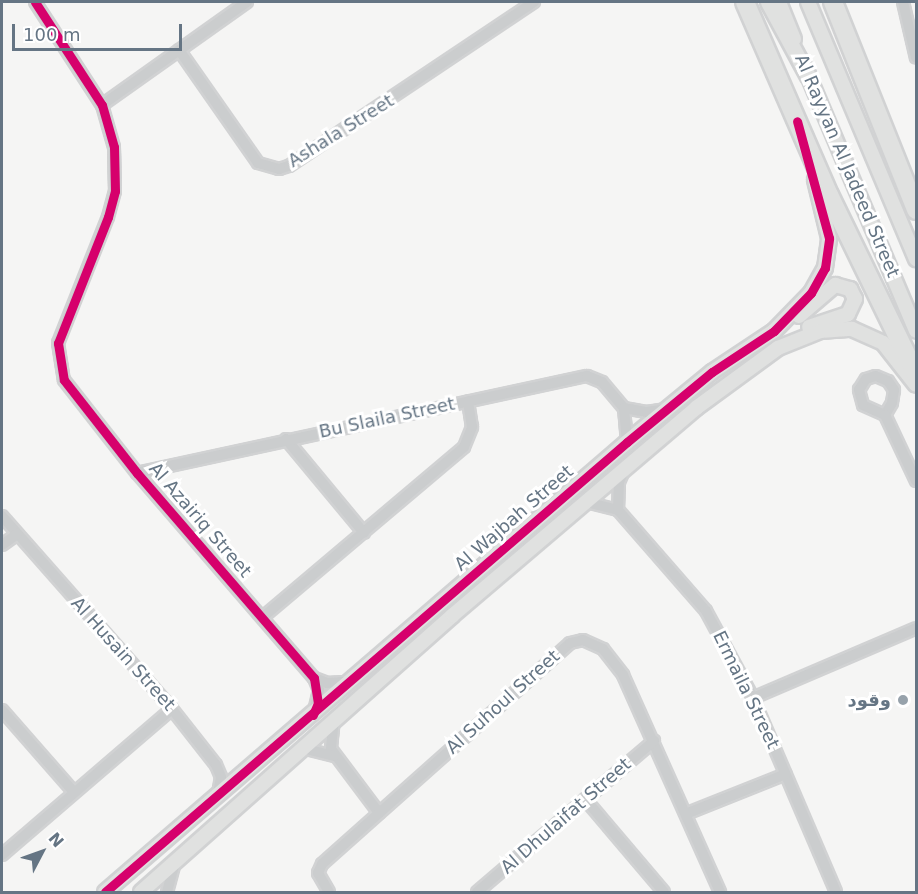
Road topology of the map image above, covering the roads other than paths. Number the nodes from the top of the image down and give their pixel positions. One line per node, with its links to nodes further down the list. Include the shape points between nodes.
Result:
1 (35, 2): 13 (street)
2 (247, 2): 10 (street)
3 (534, 2): 10 (street, Ashala Street, via 318,148 279,169 258,163)
4 (745, 2): 14 (highway)
5 (768, 2): 12 (main road)
6 (779, 2): 12 (street, Al Rayyan Al Jadeed Street)
7 (808, 2): 18 (street, Al Rayyan Al Jadeed Street)
8 (834, 2): 15 (highway)
9 (900, 4): 11 (street)
10 (179, 50): 13 (street)
11 (916, 57)
12 (808, 76): 20 (street, Al Rayyan Al Jadeed Street)
13 (102, 105): 31 (street, Al Azairiq Street, via 114,147 115,191 58,343 64,380)
14 (797, 121): 19 (street, Al Wajbah Street, via 827,220 828,253 811,293); 22 (highway)
15 (901, 171): 16 (street); 17 (highway)
16 (916, 187)
17 (916, 210)
18 (916, 259)
19 (774, 331): 21 (street, via 805,312 835,285 845,285 853,294 854,304 848,314 804,330); 26 (street, Al Wajbah Street, via 712,372)
20 (916, 331)
21 (778, 348): 23 (street, Al Wajbah Street, via 820,331 852,329 883,343); 30 (street, Al Wajbah Street, via 696,408)
22 (916, 374)
23 (916, 386)
24 (468, 401): 25 (street, Bu Slaila Street, via 587,376 602,382); 28 (street, Bu Slaila Street); 36 (street, via 472,427 464,447)
25 (624, 408): 26 (street, via 646,412); 29 (street)
26 (668, 409): 29 (street, Al Wajbah Street)
27 (885, 415): 32 (street)
28 (286, 439): 31 (street, Bu Slaila Street); 36 (street)
29 (627, 442): 42 (street, Al Wajbah Street)
30 (624, 470): 33 (street, Al Wajbah Street); 34 (street, via 619,482)
31 (137, 473): 39 (street, Al Azairiq Street)
32 (916, 482)
33 (586, 502): 34 (street); 47 (street, Al Wajbah Street)
34 (618, 510): 43 (street, Ermaila Street, via 706,611)
35 (2, 516): 37 (street, Al Husain Street)
36 (364, 533): 39 (street)
37 (17, 534): 38 (street); 44 (street, Al Husain Street)
38 (2, 545)
39 (263, 617): 41 (street, Al Azairiq Street)
40 (916, 628): 43 (street)
41 (314, 678): 42 (street, via 327,684); 46 (street, via 319,690)
42 (355, 680): 46 (street, Al Wajbah Street)
43 (753, 699): 51 (street, Ermaila Street)
44 (172, 709): 52 (street); 54 (street, Al Husain Street, via 216,765 222,785)
45 (2, 710): 52 (street)
46 (313, 715): 54 (street, Al Wajbah Street)
47 (334, 719): 49 (street, Al Wajbah Street); 50 (street, via 329,739)
48 (654, 741): 53 (street, Al Dhulaifat Street); 55 (street, Al Suhoul Street, via 612,659 593,643 577,641); 56 (street, Al Suhoul Street)
49 (302, 748): 50 (street); 59 (street, Al Wajbah Street)
50 (334, 756): 55 (street)
51 (786, 774): 56 (street); 69 (street, Ermaila Street)
52 (74, 791): 58 (street)
53 (585, 799): 60 (street, Al Dhulaifat Street); 67 (street)
54 (214, 802): 57 (street, Al Wajbah Street)
55 (379, 813): 65 (street, Al Suhoul Street, via 322,864 318,873)
56 (688, 813): 68 (street, Al Suhoul Street)
57 (151, 853): 61 (street, Al Wajbah Street); 62 (street, via 144,870)
58 (2, 855)
59 (174, 865): 63 (street, Al Wajbah Street); 64 (street)
60 (491, 888): 66 (street, Al Dhulaifat Street)
61 (105, 892)
62 (118, 892)
63 (141, 892)
64 (166, 892)
65 (329, 892)
66 (477, 892)
67 (664, 892)
68 (720, 892)
69 (836, 892)

